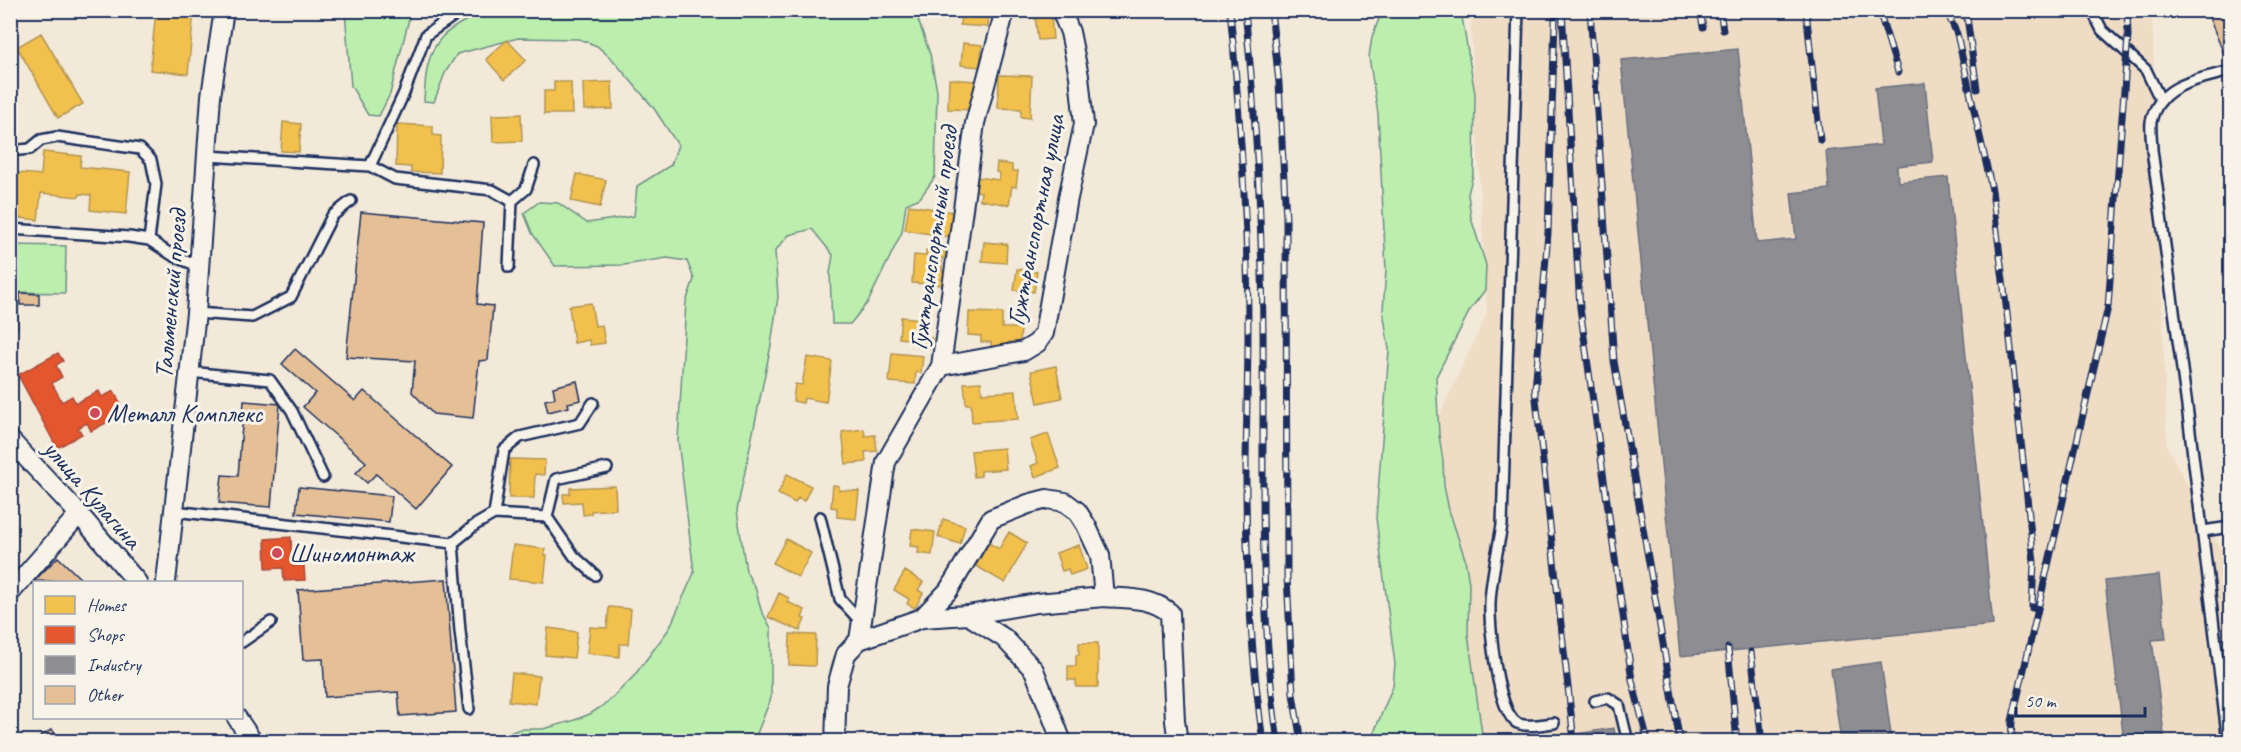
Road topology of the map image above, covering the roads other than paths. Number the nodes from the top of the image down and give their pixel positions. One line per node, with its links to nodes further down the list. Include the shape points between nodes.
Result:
1 (224, 10): 10 (street, Тальменский проезд, via 211,96)
2 (462, 10): 12 (lane, via 426,35)
3 (1005, 10): 20 (street, Гужтранспортный проезд, via 975,123)
4 (1062, 10): 20 (street, Гужтранспортная улица, via 1075,54 1084,124 1044,333 1024,351)
5 (1518, 10): 47 (lane, via 1502,525 1490,602 1492,641 1504,705 1517,723)
6 (2092, 10): 8 (lane, via 2102,30 2146,70)
7 (2230, 71): 8 (lane, via 2178,86)
8 (2161, 101): 32 (lane, via 2151,123 2152,150)
9 (10, 151): 16 (lane, via 30,149 40,140 57,137 140,149 151,160 156,184)
10 (208, 156): 12 (lane); 17 (street, Тальменский проезд)
11 (534, 165): 14 (lane, via 526,189)
12 (370, 166): 14 (lane, via 395,179 492,190)
13 (351, 201): 19 (lane, via 332,216 291,297 252,317)
14 (512, 201): 18 (lane)
15 (10, 229): 16 (lane)
16 (149, 240): 17 (lane)
17 (200, 267): 19 (street, Тальменский проезд)
18 (509, 267)
19 (196, 313): 21 (street, Тальменский проезд)
20 (941, 366): 42 (street, Гужтранспортный проезд, via 886,462)
21 (189, 372): 25 (lane, via 270,380 292,411); 26 (street, Тальменский проезд)
22 (593, 403): 28 (lane, via 580,423 520,437 504,450)
23 (10, 440): 27 (street, улица Кулагина)
24 (607, 468): 29 (lane, via 556,479)
25 (323, 477)
26 (174, 511): 33 (lane); 36 (street, Тальменский проезд)
27 (79, 514): 35 (street, улица Кулагина); 37 (street)
28 (494, 514): 29 (lane); 33 (lane)
29 (547, 517): 34 (lane, via 574,556)
30 (820, 517): 42 (lane, via 840,599)
31 (2230, 527): 32 (lane)
32 (2203, 531): 53 (lane)
33 (453, 543): 45 (lane)
34 (595, 575)
35 (135, 581)
36 (166, 581)
37 (10, 593)
38 (1104, 597): 39 (street); 40 (street, via 1100,555 1086,525 1065,502 1047,499 991,519 948,591); 51 (street, via 1147,600 1170,613)
39 (968, 615): 40 (street); 50 (street, via 1004,638 1034,669)
40 (922, 618): 42 (street)
41 (270, 622): 43 (lane)
42 (861, 632): 49 (street, Гужтранспортный проезд, via 846,654 837,686)
43 (243, 641)
44 (1595, 701): 52 (lane, via 1608,698 1619,705)
45 (469, 709)
46 (238, 719): 48 (street)
47 (1554, 723)
48 (253, 741)
49 (835, 741)
50 (1062, 741)
51 (1178, 741)
52 (1628, 741)
53 (2228, 741)

